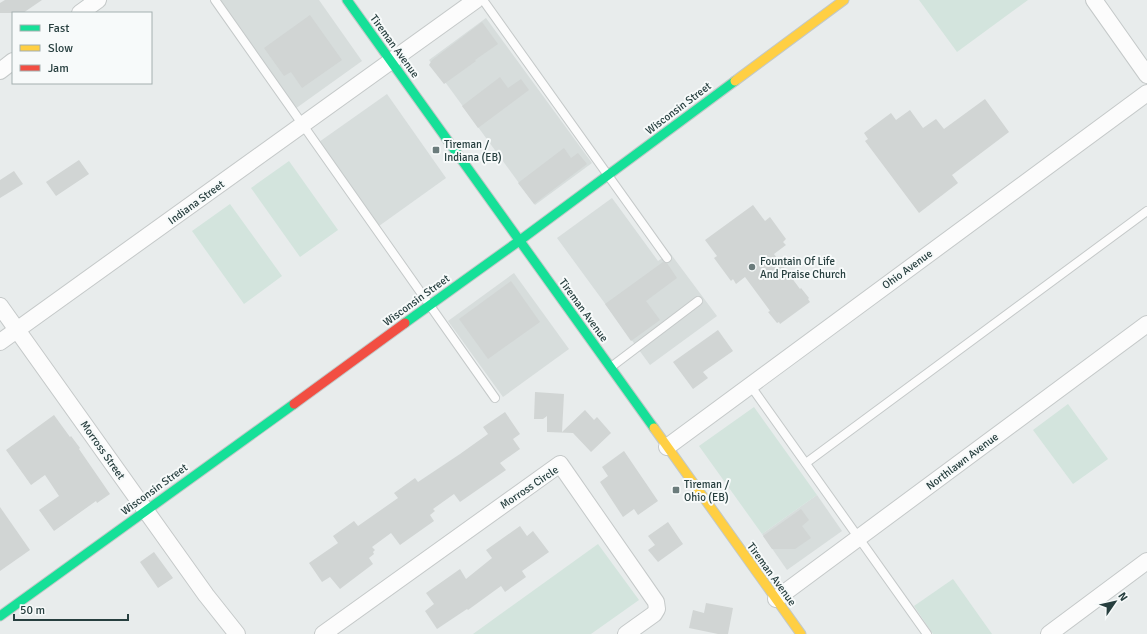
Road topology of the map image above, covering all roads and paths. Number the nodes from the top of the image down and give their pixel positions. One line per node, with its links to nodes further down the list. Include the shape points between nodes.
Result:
1 (98, 0): 8 (street)
2 (215, 0): 14 (lane)
3 (348, 0): 9 (street, Tireman Avenue)
4 (476, 0): 9 (street, Indiana Street)
5 (483, 0): 15 (lane)
6 (844, 0): 15 (street, Wisconsin Street)
7 (1094, 0): 12 (street)
8 (81, 12)
9 (391, 61): 14 (street, Indiana Street); 17 (street, Tireman Avenue)
10 (12, 62): 11 (street)
11 (0, 71)
12 (1147, 75)
13 (1147, 93): 26 (street, Ohio Avenue)
14 (303, 125): 20 (lane); 23 (street, Indiana Street)
15 (608, 175): 17 (street, Wisconsin Street); 18 (lane)
16 (1147, 211): 29 (lane)
17 (519, 240): 20 (street, Wisconsin Street); 25 (street, Tireman Avenue)
18 (667, 258)
19 (698, 302): 25 (lane)
20 (430, 305): 27 (lane); 30 (street, Wisconsin Street)
21 (0, 306): 23 (street, Morross Street)
22 (1147, 324): 31 (street, Northlawn Avenue)
23 (17, 330): 24 (street, Indiana Street); 30 (street, Morross Street)
24 (0, 342)
25 (610, 368): 28 (street, Tireman Avenue)
26 (750, 385): 28 (street, Ohio Avenue); 29 (lane)
27 (495, 398)
28 (667, 447): 33 (street, Tireman Avenue)
29 (806, 464): 31 (lane)
30 (145, 510): 34 (street, Wisconsin Street); 35 (street, Morross Street)
31 (859, 538): 33 (street, Northlawn Avenue); 39 (lane)
32 (1147, 561): 40 (street)
33 (776, 599): 38 (street, Tireman Avenue)
34 (0, 616)
35 (237, 634)
36 (323, 634): 37 (street, Morross Circle, via 560,464 656,602 658,609 654,614)
37 (626, 634)
38 (801, 634)
39 (927, 634)
40 (1049, 634)

